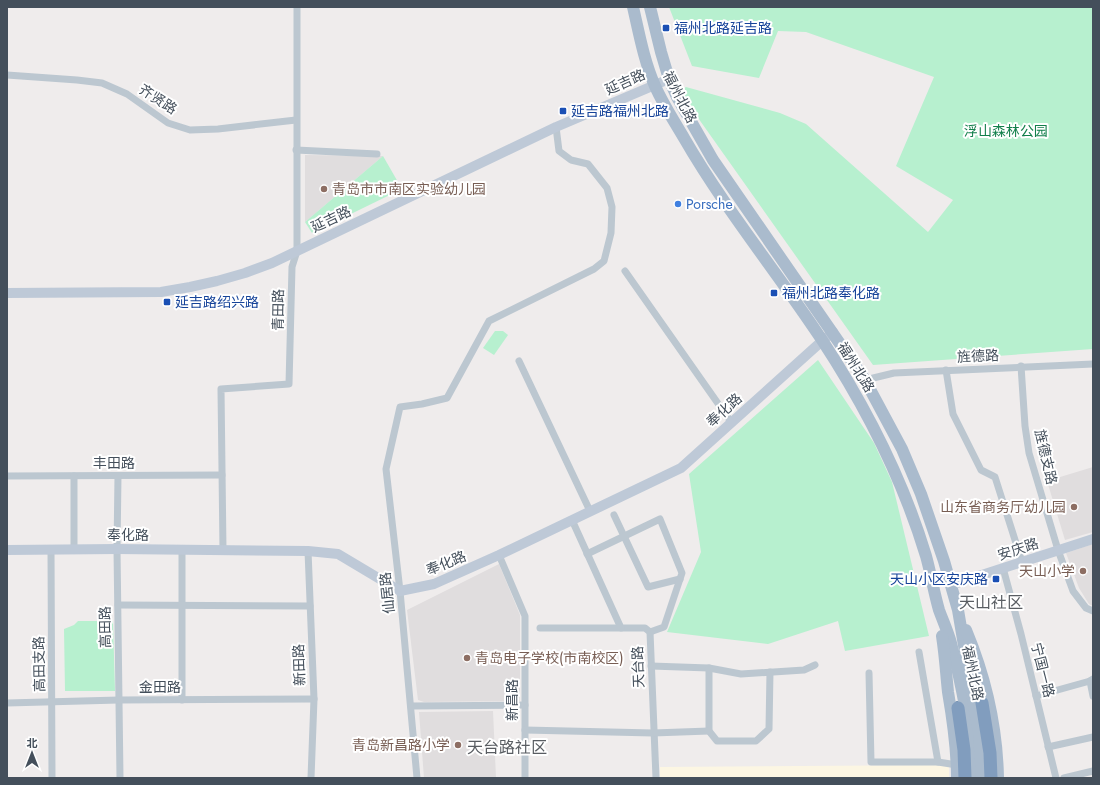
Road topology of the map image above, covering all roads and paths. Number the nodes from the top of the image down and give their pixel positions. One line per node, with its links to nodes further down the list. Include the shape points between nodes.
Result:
1 (297, 7): 7 (street, 青田路)
2 (633, 7): 6 (main road, 福州北路)
3 (650, 7): 5 (main road, 福州北路)
4 (7, 75): 7 (street, 齐贤路, via 102,83 127,94 168,122 190,130)
5 (669, 79): 6 (street, 延吉路); 14 (main road, 福州北路, via 712,160)
6 (654, 84): 8 (street, 延吉路); 15 (main road, 福州北路, via 701,168)
7 (296, 120): 9 (street, 青田路)
8 (556, 127): 11 (street, 延吉路); 45 (street, 仙居路, via 559,151 570,160 588,164 607,188 612,207 612,233 604,261 594,269 489,321 447,398 400,407 386,469)
9 (296, 150): 10 (street); 11 (street, 青田路)
10 (377, 154)
11 (296, 251): 13 (street, 延吉路, via 245,273 161,292); 22 (street, 青田路, via 292,267 289,384 221,389)
12 (625, 271): 21 (street)
13 (7, 294)
14 (833, 332): 15 (street, 奉化路); 20 (main road, 福州北路)
15 (822, 341): 21 (street, 奉化路); 49 (main road, 福州北路, via 861,402 885,453 926,557)
16 (519, 361): 26 (street)
17 (1093, 364): 18 (street, 旌德路)
18 (1021, 366): 19 (street, 旌德路); 37 (street, 旌德支路, via 1029,453)
19 (946, 370): 20 (street, 旌德路, via 894,373); 41 (street, via 953,414 981,470 995,477)
20 (865, 380): 44 (main road, 福州北路, via 902,449 921,494)
21 (731, 422): 26 (street, 奉化路, via 681,468)
22 (222, 475): 25 (street, 丰田路); 36 (street, 青田路)
23 (7, 476): 24 (street, 丰田路)
24 (74, 476): 25 (street, 丰田路); 32 (street)
25 (118, 476): 33 (street, 高田路)
26 (590, 511): 28 (street, 奉化路)
27 (614, 515): 29 (street)
28 (572, 520): 39 (street, 天台路); 40 (street, 奉化路)
29 (624, 536): 39 (street); 43 (street, via 648,587); 43 (street, via 660,519 682,573)
30 (1093, 539): 37 (street, 安庆路)
31 (51, 549): 32 (street, 奉化路); 35 (street, 奉化路); 69 (street, 高田支路)
32 (74, 549): 33 (street, 奉化路)
33 (117, 549): 34 (street, 奉化路); 46 (street, 高田路)
34 (182, 549): 36 (street, 奉化路); 47 (street)
35 (7, 550)
36 (223, 550): 38 (street, 奉化路)
37 (1058, 550): 41 (street, 安庆路); 51 (street, 旌德支路, via 1073,591 1086,608)
38 (308, 551): 45 (street, 奉化路, via 338,554); 48 (street, 新田路)
39 (587, 554): 53 (street, 天台路)
40 (499, 555): 45 (street, 奉化路, via 434,584); 72 (street, 新昌路, via 525,616)
41 (1022, 562): 42 (street, 安庆路)
42 (1003, 568): 44 (street, 安庆路); 64 (street, 宁国一路)
43 (680, 579): 54 (street, via 664,627)
44 (951, 585): 50 (main road, 福州北路)
45 (400, 591): 73 (street, 仙居路)
46 (118, 605): 47 (street); 67 (street, 高田路)
47 (182, 606): 48 (street); 68 (street)
48 (310, 606): 66 (street, 新田路)
49 (939, 610): 56 (main road); 91 (main road, 福州北路, via 950,641 965,707)
50 (958, 610): 55 (main road); 92 (main road, 福州北路, via 979,734)
51 (1093, 611)
52 (540, 628): 53 (street)
53 (621, 628): 54 (street, 天台路, via 644,628)
54 (650, 632): 59 (street, 天台路)
55 (969, 637): 71 (main road); 94 (main road, via 988,693 994,724)
56 (943, 638): 74 (main road); 81 (main road)
57 (919, 652): 80 (street)
58 (814, 665): 61 (street, via 804,670)
59 (651, 666): 60 (street); 77 (street, 天台路)
60 (709, 668): 61 (street, via 741,674); 76 (street)
61 (770, 672): 76 (street, via 769,729 756,741 717,742)
62 (869, 673): 80 (street, via 871,762)
63 (1091, 680): 64 (street); 65 (street)
64 (1036, 696): 79 (street, 宁国一路)
65 (1093, 696)
66 (314, 699): 68 (street, 金田路); 85 (street, 新田路)
67 (119, 700): 68 (street, 金田路); 69 (street, 金田路); 84 (street, 高田路)
68 (182, 700)
69 (53, 702): 70 (street, 金田路); 83 (street, 高田支路)
70 (7, 703)
71 (982, 703): 93 (highway, via 990,753)
72 (525, 705): 73 (street); 75 (street, 新昌路)
73 (410, 706): 86 (street, 仙居路)
74 (958, 708): 90 (highway)
75 (525, 730): 77 (street); 87 (street, 新昌路)
76 (708, 731): 77 (street)
77 (653, 733): 88 (street, 天台路)
78 (1093, 737): 79 (street)
79 (1048, 747): 95 (street, 宁国一路)
80 (938, 762): 81 (street)
81 (957, 766): 89 (main road)
82 (1093, 771): 96 (street)
83 (52, 778)
84 (120, 778)
85 (310, 778)
86 (417, 778)
87 (525, 778)
88 (656, 778)
89 (957, 778)
90 (965, 778)
91 (973, 778)
92 (982, 778)
93 (990, 778)
94 (998, 778)
95 (1056, 778)
96 (1064, 778)

